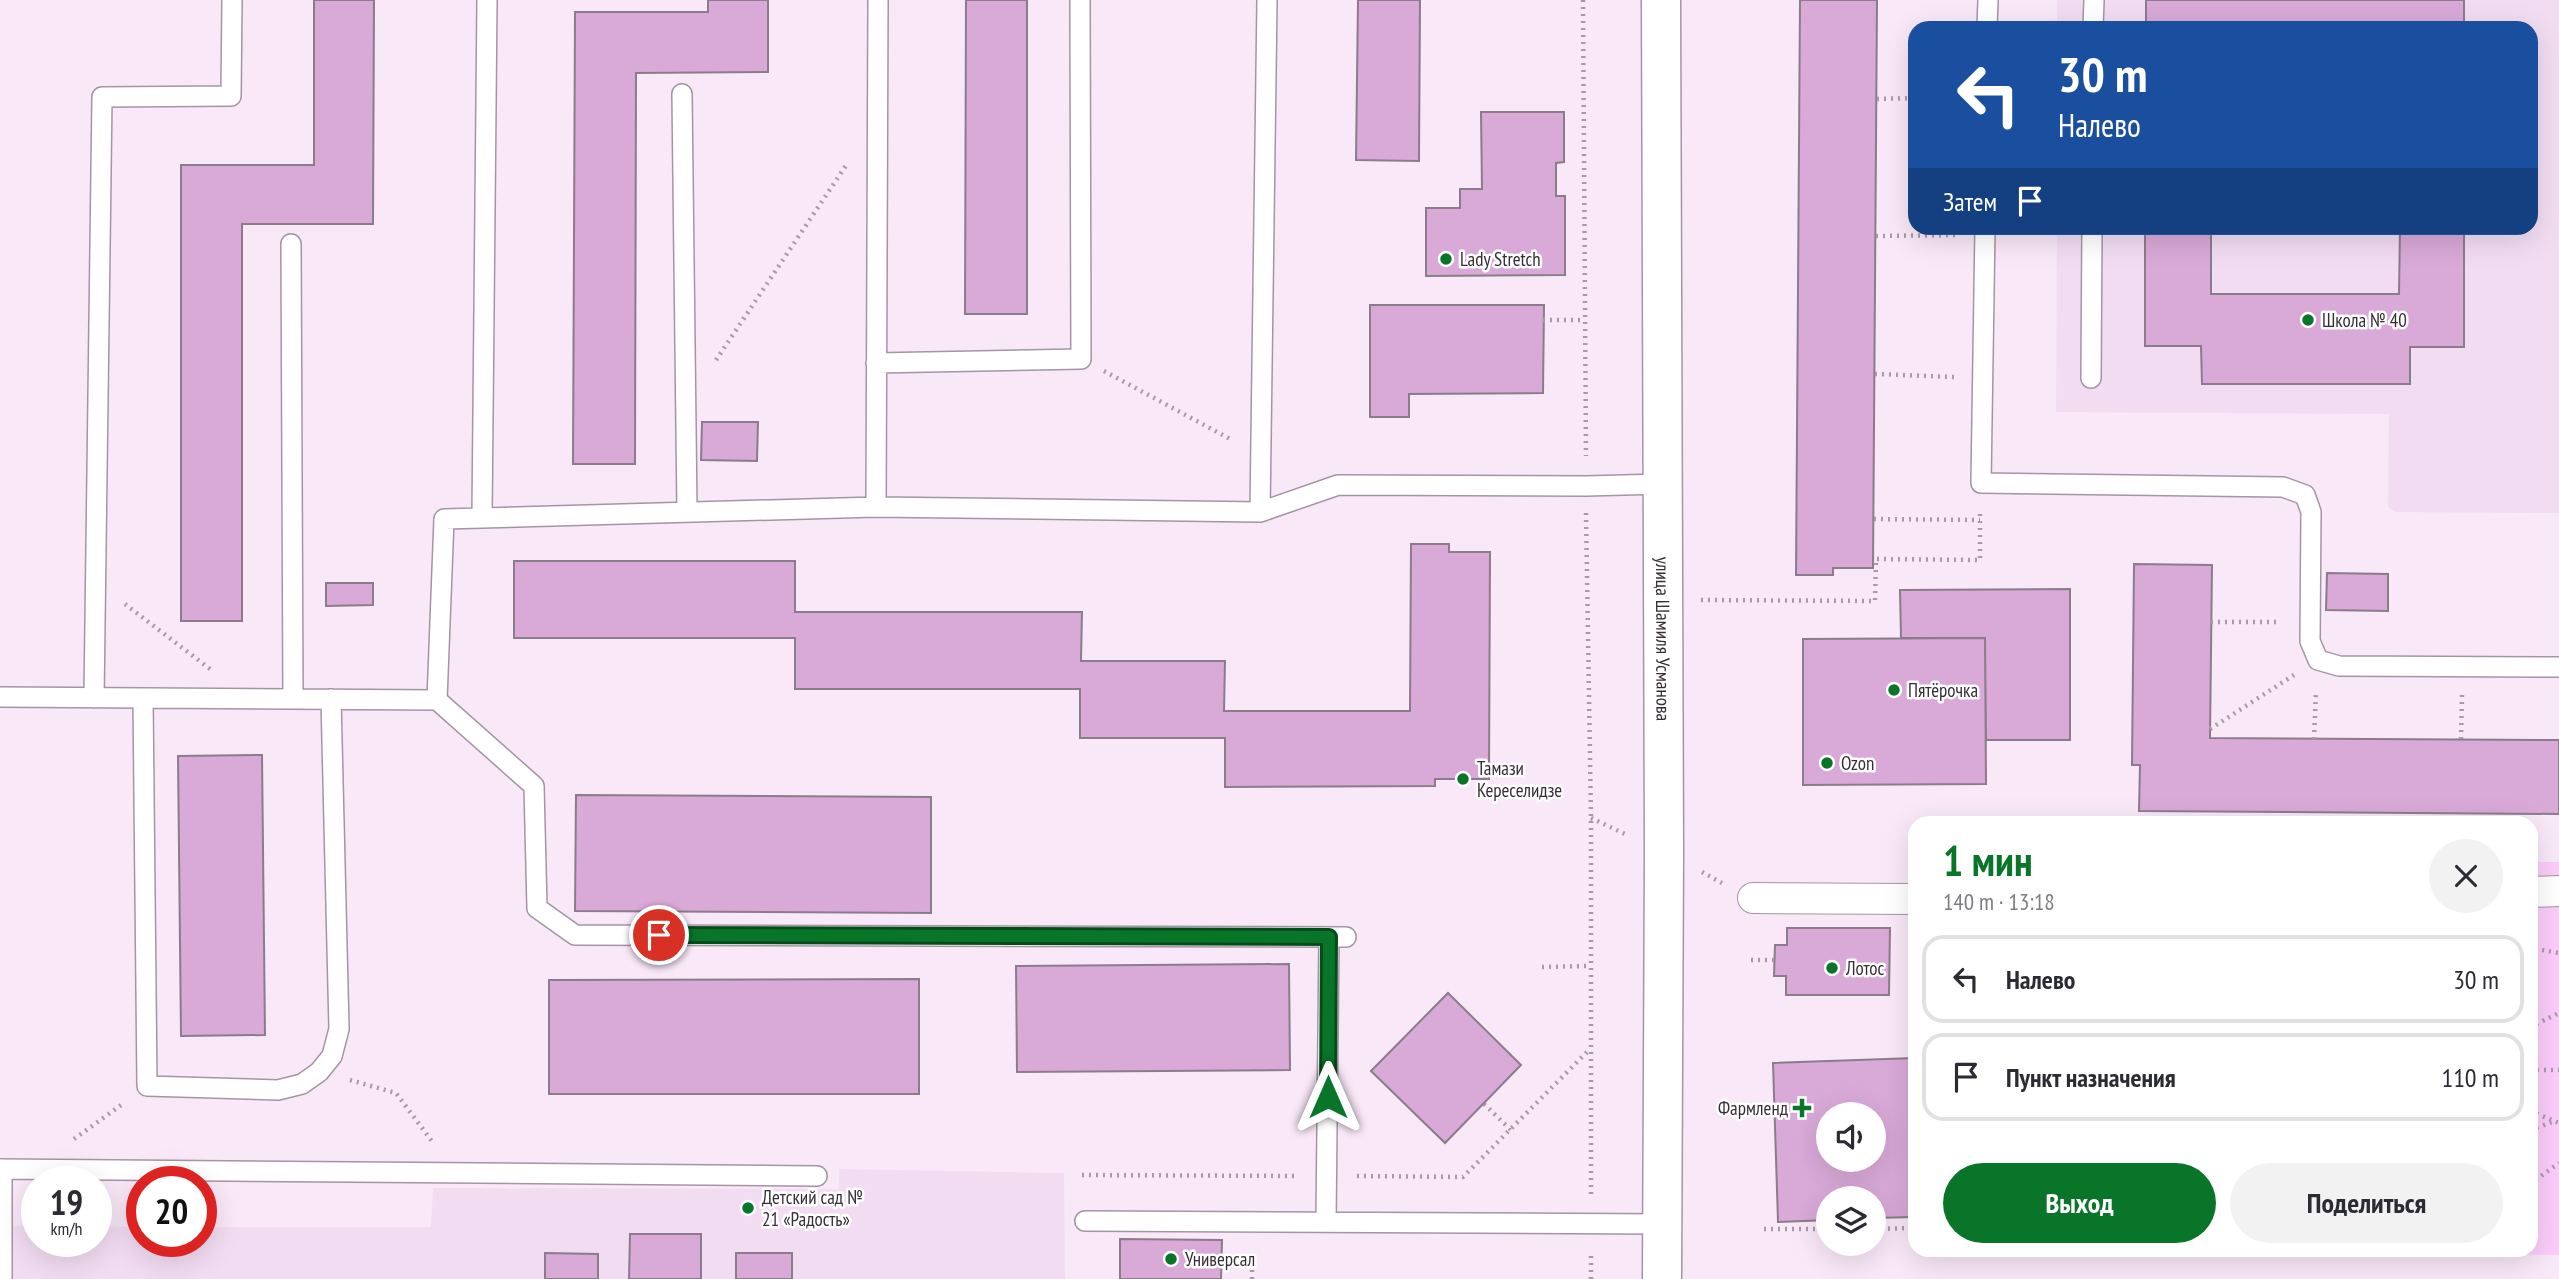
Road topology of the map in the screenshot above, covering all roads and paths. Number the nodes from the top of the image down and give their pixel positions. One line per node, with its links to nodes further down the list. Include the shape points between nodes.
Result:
1 (232, 0): 39 (lane, via 231,96 102,97)
2 (486, 0): 36 (lane)
3 (878, 0): 15 (lane)
4 (1080, 0): 23 (lane)
5 (1267, 0): 29 (lane)
6 (1583, 0): 22 (path)
7 (1661, 0): 31 (street, улица Шамиля Усманова)
8 (1988, 0): 10 (lane)
9 (2094, 0): 11 (lane)
10 (1987, 21)
11 (2093, 21)
12 (682, 94): 28 (lane)
13 (1908, 98): 14 (path)
14 (1877, 99)
15 (878, 118): 24 (lane); 28 (path)
16 (1908, 235): 19 (path)
17 (1984, 235): 26 (lane)
18 (2092, 235): 27 (lane)
19 (1876, 236)
20 (291, 244): 50 (lane)
21 (1544, 320): 22 (path)
22 (1585, 320): 32 (path)
23 (1082, 359): 24 (lane); 29 (path)
24 (876, 363): 33 (lane)
25 (1875, 374): 26 (path)
26 (1982, 378): 30 (lane)
27 (2091, 378)
28 (686, 405): 34 (lane)
29 (1261, 455): 35 (lane)
30 (1981, 483): 38 (path); 42 (lane, via 2283,486 2305,495 2311,512)
31 (1661, 484): 32 (lane); 40 (street, улица Шамиля Усманова)
32 (1586, 486): 35 (lane, via 1338,485); 65 (path)
33 (876, 507): 34 (lane); 35 (lane)
34 (687, 512): 36 (lane)
35 (1260, 512)
36 (482, 518): 52 (lane, via 444,519)
37 (1874, 519): 38 (path)
38 (1980, 520): 40 (path, via 1980,560 1876,559 1875,601)
39 (96, 581): 47 (lane); 49 (path)
40 (1661, 600): 88 (street, улица Шамиля Усманова)
41 (2211, 622): 42 (path)
42 (2310, 622): 43 (lane, via 2310,641)
43 (2318, 660): 44 (lane, via 2339,666); 53 (path); 54 (path)
44 (2462, 667): 45 (lane); 55 (path)
45 (2559, 667)
46 (0, 697): 47 (lane)
47 (94, 698): 48 (lane)
48 (143, 698): 49 (lane); 71 (lane)
49 (250, 699): 50 (lane)
50 (293, 699): 51 (lane)
51 (331, 699): 52 (lane); 70 (lane, via 339,1029 332,1056)
52 (437, 700): 86 (lane, via 534,786 537,908 575,935 1337,937)
53 (2210, 729)
54 (2314, 739)
55 (2461, 739)
56 (2559, 891): 57 (street)
57 (2538, 892)
58 (1753, 898): 59 (street)
59 (1908, 900)
60 (2538, 949): 61 (path)
61 (2559, 953)
62 (1751, 960): 63 (path)
63 (1775, 960)
64 (1542, 967): 65 (path)
65 (1589, 967): 87 (path)
66 (2559, 1013): 67 (path)
67 (2538, 1023)
68 (2538, 1070): 69 (path)
69 (2559, 1070)
70 (319, 1072): 71 (lane, via 302,1084 278,1090); 82 (path, via 396,1093)
71 (147, 1086): 78 (path)
72 (1484, 1104): 76 (path)
73 (2538, 1114): 74 (path)
74 (2557, 1122): 75 (path)
75 (2538, 1128)
76 (1511, 1130)
77 (2559, 1163): 84 (path)
78 (36, 1166)
79 (1, 1169): 80 (lane); 93 (lane)
80 (21, 1169)
81 (112, 1170): 82 (lane)
82 (456, 1173): 83 (lane)
83 (817, 1176)
84 (2538, 1178)
85 (1084, 1221): 86 (lane)
86 (1326, 1222): 87 (lane)
87 (1591, 1223): 88 (lane); 94 (path)
88 (1662, 1224): 95 (street, улица Шамиля Усманова)
89 (1908, 1228): 92 (path)
90 (1764, 1229): 91 (path)
91 (1816, 1229)
92 (1886, 1229)
93 (2, 1279)
94 (1591, 1279)
95 (1662, 1279)

